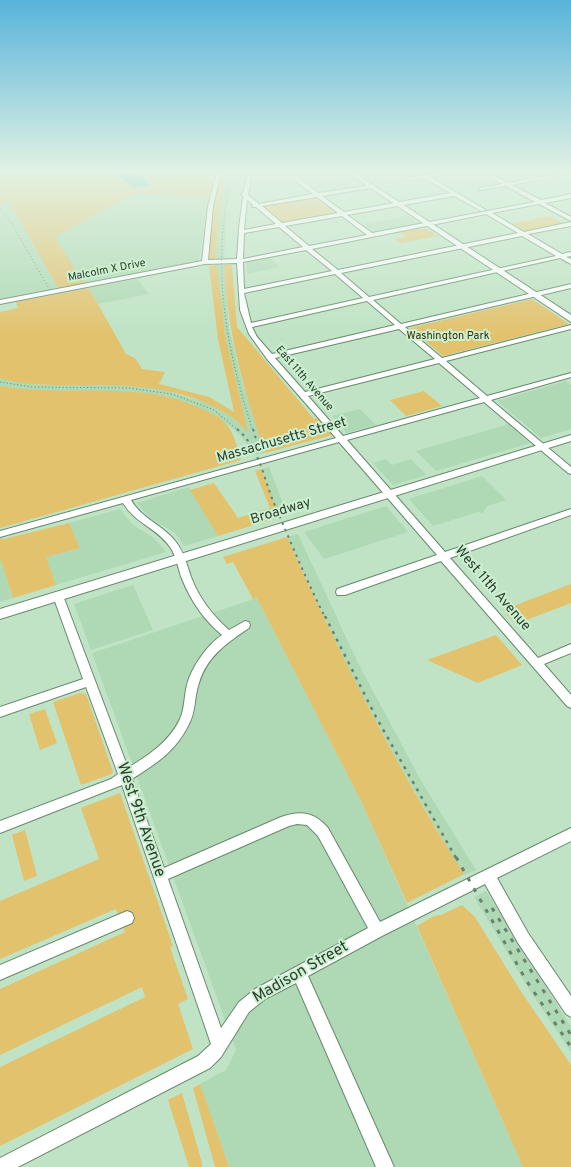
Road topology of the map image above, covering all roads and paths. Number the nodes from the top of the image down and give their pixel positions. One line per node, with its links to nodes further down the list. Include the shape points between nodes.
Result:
1 (208, 227): 18 (street)
2 (242, 227): 10 (street, East 11th Avenue)
3 (267, 227): 10 (street)
4 (284, 227): 14 (street)
5 (361, 227): 12 (street)
6 (412, 227): 12 (street, Malcolm X Drive)
7 (433, 227): 13 (main road)
8 (512, 227): 11 (street)
9 (554, 227): 11 (street)
10 (242, 232): 17 (street, East 11th Avenue)
11 (523, 234): 13 (street); 16 (street)
12 (372, 236): 14 (street, Malcolm X Drive)
13 (461, 246): 20 (main road); 21 (street)
14 (308, 248): 17 (street, Malcolm X Drive); 21 (street)
15 (571, 254): 16 (street)
16 (561, 256): 19 (street); 20 (street)
17 (241, 261): 18 (street, Malcolm X Drive); 23 (street, East 11th Avenue)
18 (206, 262): 26 (street, Malcolm X Drive)
19 (571, 262)
20 (498, 270): 24 (main road); 25 (street)
21 (336, 272): 23 (street); 25 (street)
22 (571, 286): 24 (street)
23 (241, 292): 28 (street, East 11th Avenue)
24 (534, 294): 27 (main road); 29 (street)
25 (368, 299): 28 (street); 29 (street)
26 (0, 302)
27 (571, 319)
28 (248, 326): 31 (street, East 11th Avenue)
29 (401, 326): 31 (street); 32 (street)
30 (571, 327): 32 (street)
31 (270, 357): 34 (street, East 11th Avenue)
32 (441, 360): 34 (street); 35 (street)
33 (571, 375): 35 (street, Massachusetts Street)
34 (303, 395): 37 (street, East 11th Avenue)
35 (486, 398): 37 (street, Massachusetts Street); 38 (street)
36 (571, 438): 38 (main road, Broadway)
37 (341, 439): 40 (street, East 11th Avenue); 41 (street, Massachusetts Street)
38 (543, 447): 39 (street); 40 (main road, Broadway)
39 (571, 471)
40 (390, 494): 44 (street, West 11th Avenue); 45 (main road, Broadway)
41 (125, 498): 43 (street, Massachusetts Street); 45 (street, via 134,514 166,536)
42 (571, 512): 44 (street)
43 (0, 534)
44 (444, 556): 46 (street); 52 (street, West 11th Avenue)
45 (182, 558): 47 (main road, Broadway); 50 (street, via 186,577 198,602)
46 (341, 592)
47 (58, 596): 48 (main road, Broadway); 53 (street, West 9th Avenue)
48 (0, 614)
49 (245, 625): 50 (street)
50 (228, 635): 56 (street, via 211,652 196,676 188,713 174,740 158,756)
51 (571, 648): 52 (street)
52 (536, 663): 54 (street, West 11th Avenue)
53 (89, 681): 55 (street); 56 (street, West 9th Avenue)
54 (571, 704)
55 (0, 712)
56 (125, 776): 57 (street, via 115,783); 60 (street, West 9th Avenue)
57 (0, 827)
58 (571, 834): 59 (street, Madison Street)
59 (488, 875): 62 (street, Madison Street); 65 (street, via 523,938)
60 (160, 876): 62 (street, via 286,821 310,819 323,832); 66 (street, West 9th Avenue)
61 (126, 918): 64 (street)
62 (377, 930): 63 (street, Madison Street)
63 (299, 972): 66 (street, Madison Street, via 244,1007); 68 (street)
64 (0, 973)
65 (571, 1009)
66 (219, 1045): 67 (street, Madison Street, via 204,1062 190,1070)
67 (0, 1167)
68 (385, 1167)

